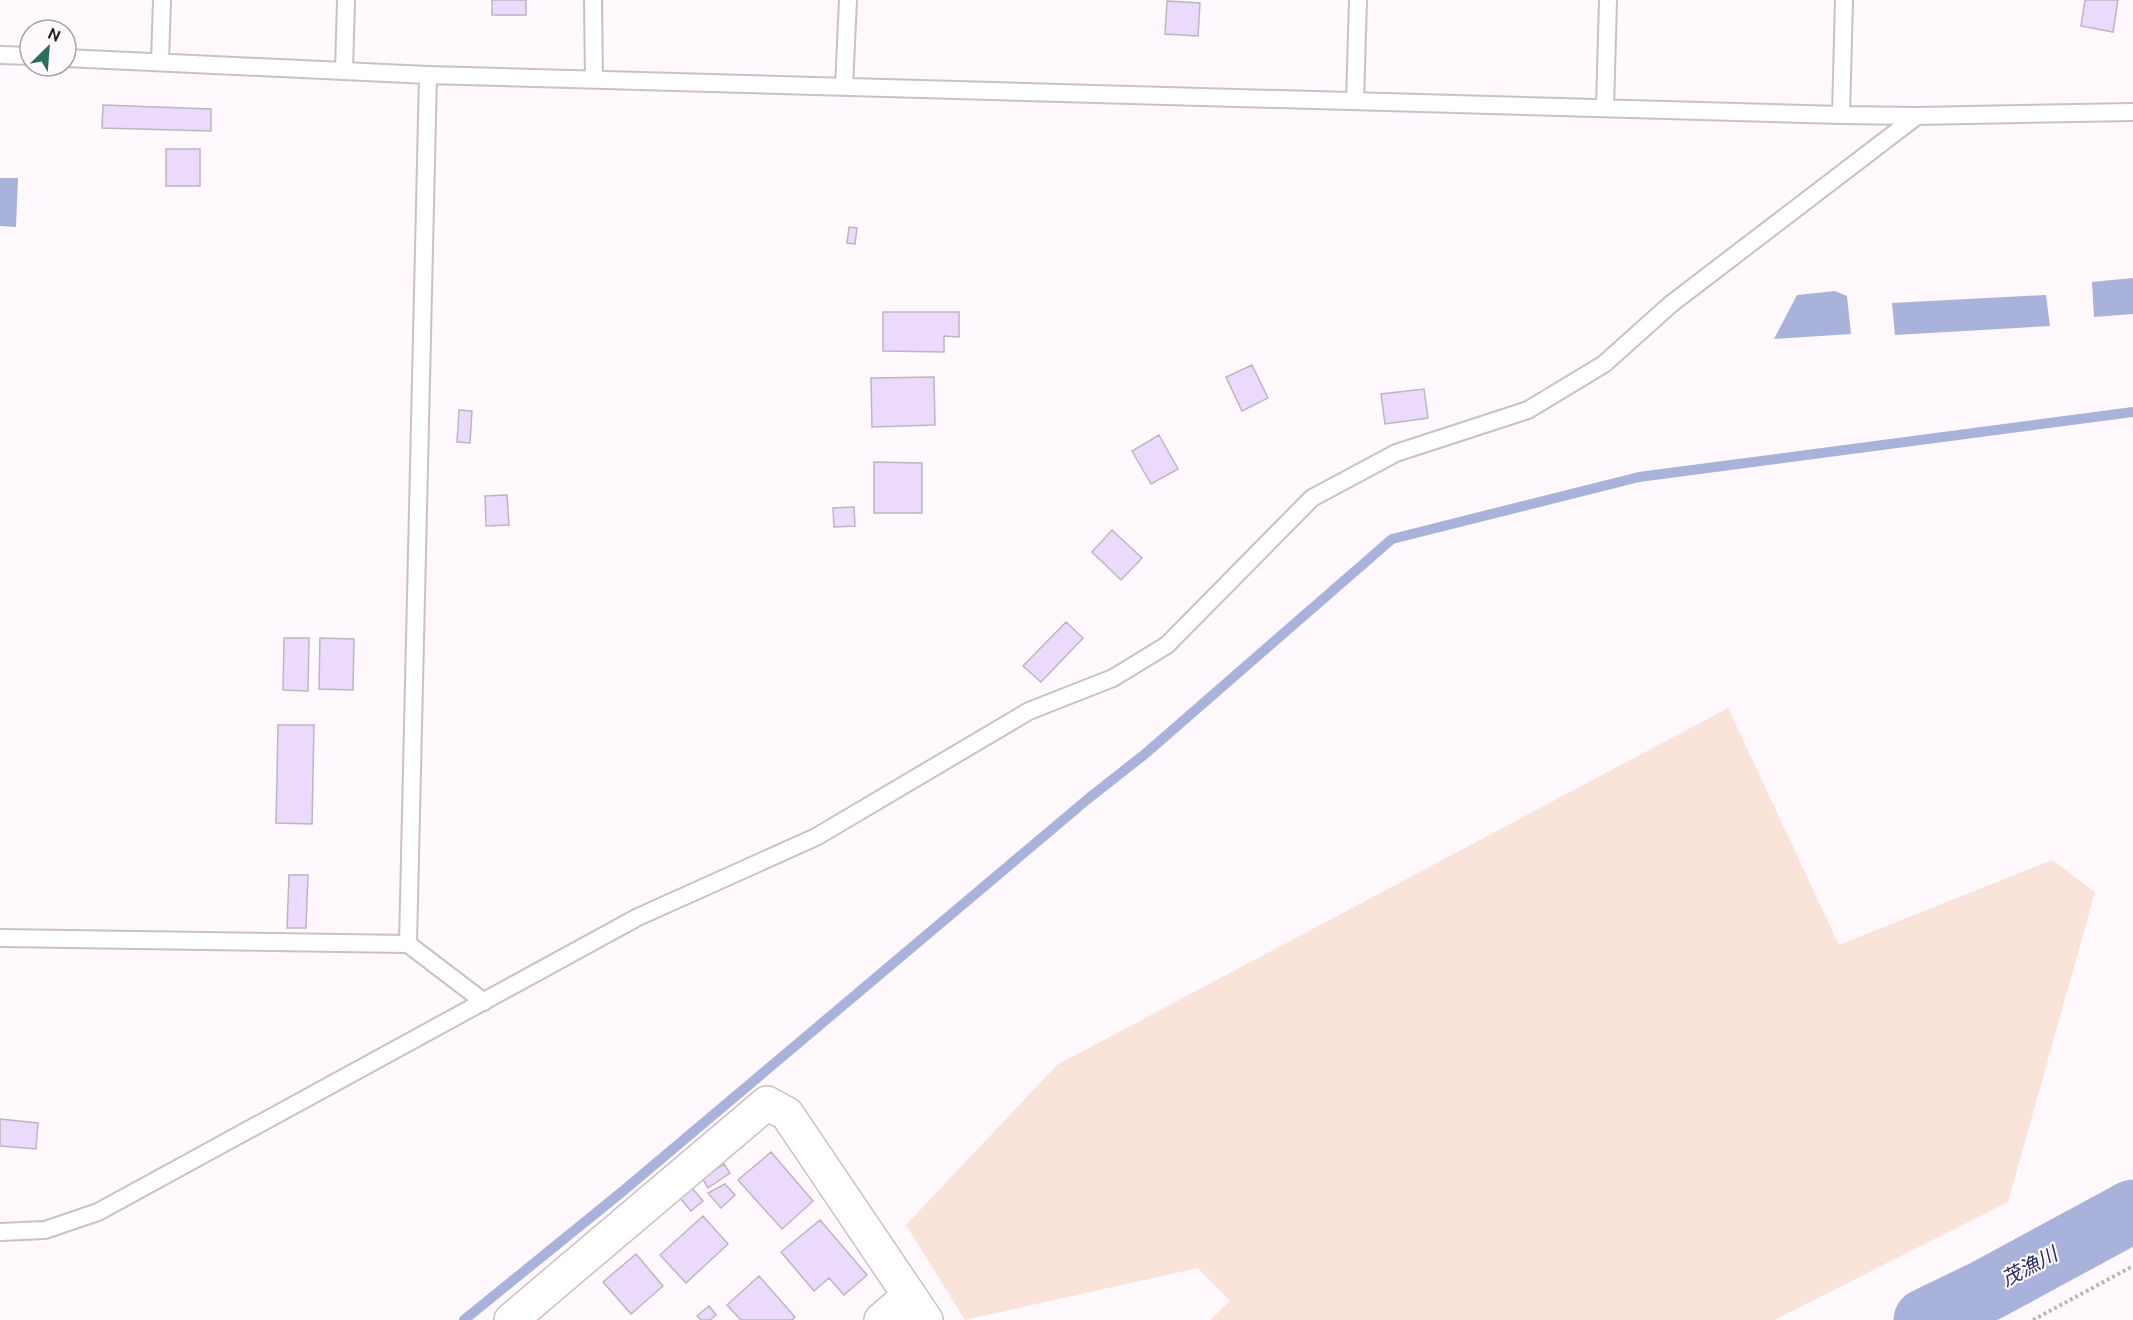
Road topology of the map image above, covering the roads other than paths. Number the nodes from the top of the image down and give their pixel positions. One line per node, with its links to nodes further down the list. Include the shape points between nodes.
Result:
1 (162, 0): 11 (lane)
2 (346, 0): 12 (lane)
3 (593, 0): 14 (lane)
4 (848, 0): 15 (lane)
5 (1358, 0): 16 (lane)
6 (1608, 0): 17 (lane)
7 (1844, 0): 19 (lane)
8 (0, 55): 9 (lane)
9 (18, 56)
10 (78, 59): 11 (lane)
11 (160, 62): 12 (lane)
12 (344, 71): 13 (lane)
13 (428, 75): 14 (lane); 22 (lane)
14 (594, 79): 15 (lane)
15 (844, 87): 16 (lane)
16 (1355, 101): 17 (lane)
17 (1605, 108): 19 (lane)
18 (2133, 112): 20 (lane)
19 (1841, 115): 20 (lane)
20 (1917, 116): 23 (lane, via 1671,304 1604,364 1528,410 1396,453 1312,498 1167,645 1113,678 1029,711 816,837 638,916)
21 (0, 938): 22 (lane)
22 (408, 944): 23 (lane)
23 (484, 1002): 24 (lane, via 98,1212 45,1230)
24 (0, 1232)
25 (917, 1308): 26 (street, via 787,1114 767,1103); 27 (street)
26 (511, 1320)
27 (881, 1320)

